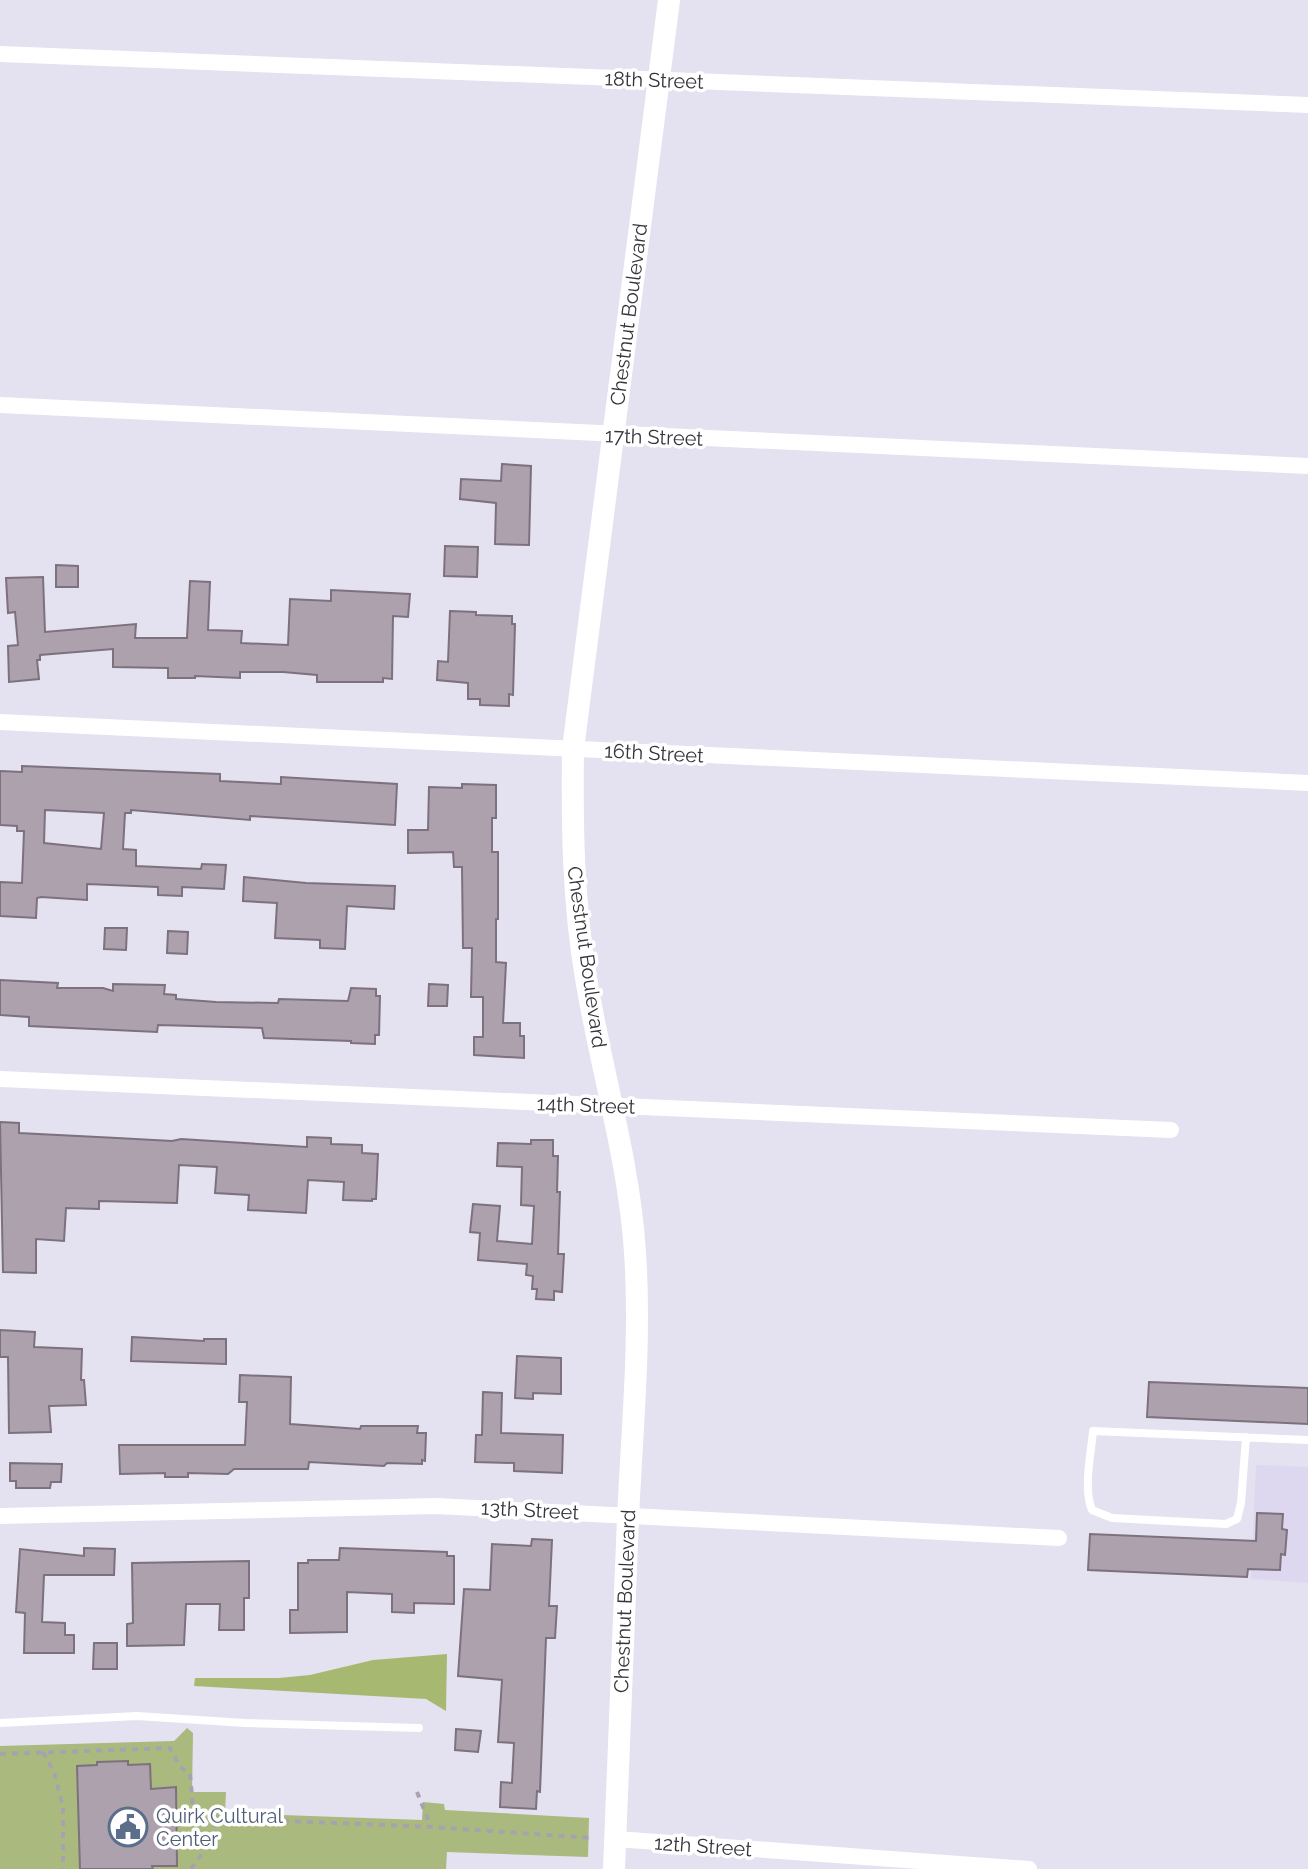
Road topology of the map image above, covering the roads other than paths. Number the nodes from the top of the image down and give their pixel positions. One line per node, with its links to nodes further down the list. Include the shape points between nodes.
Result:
1 (669, 0): 3 (street, Chestnut Boulevard)
2 (0, 54): 3 (street, 18th Street)
3 (660, 81): 4 (street, 18th Street); 6 (street, Chestnut Boulevard)
4 (1308, 105)
5 (0, 405): 6 (street, 17th Street)
6 (614, 436): 7 (street, 17th Street); 9 (street, Chestnut Boulevard)
7 (1308, 466)
8 (0, 722): 9 (street, 16th Street)
9 (573, 749): 10 (street, 16th Street); 12 (street, Chestnut Boulevard, via 576,909)
10 (1308, 783)
11 (0, 1079): 12 (street, 14th Street)
12 (612, 1106): 13 (street, 14th Street); 16 (street, Chestnut Boulevard, via 627,1176 638,1292)
13 (1171, 1130)
14 (1246, 1437): 14 (lane, via 1093,1431 1092,1510 1112,1518 1226,1524 1237,1519); 15 (lane)
15 (1308, 1440)
16 (628, 1515): 17 (street, 13th Street, via 436,1506); 18 (street, 13th Street); 21 (street, Chestnut Boulevard)
17 (0, 1516)
18 (1059, 1538)
19 (0, 1723): 20 (lane, via 137,1716)
20 (419, 1728)
21 (616, 1839): 22 (street, Chestnut Boulevard); 23 (street, 12th Street)
22 (614, 1869)
23 (1029, 1869)

